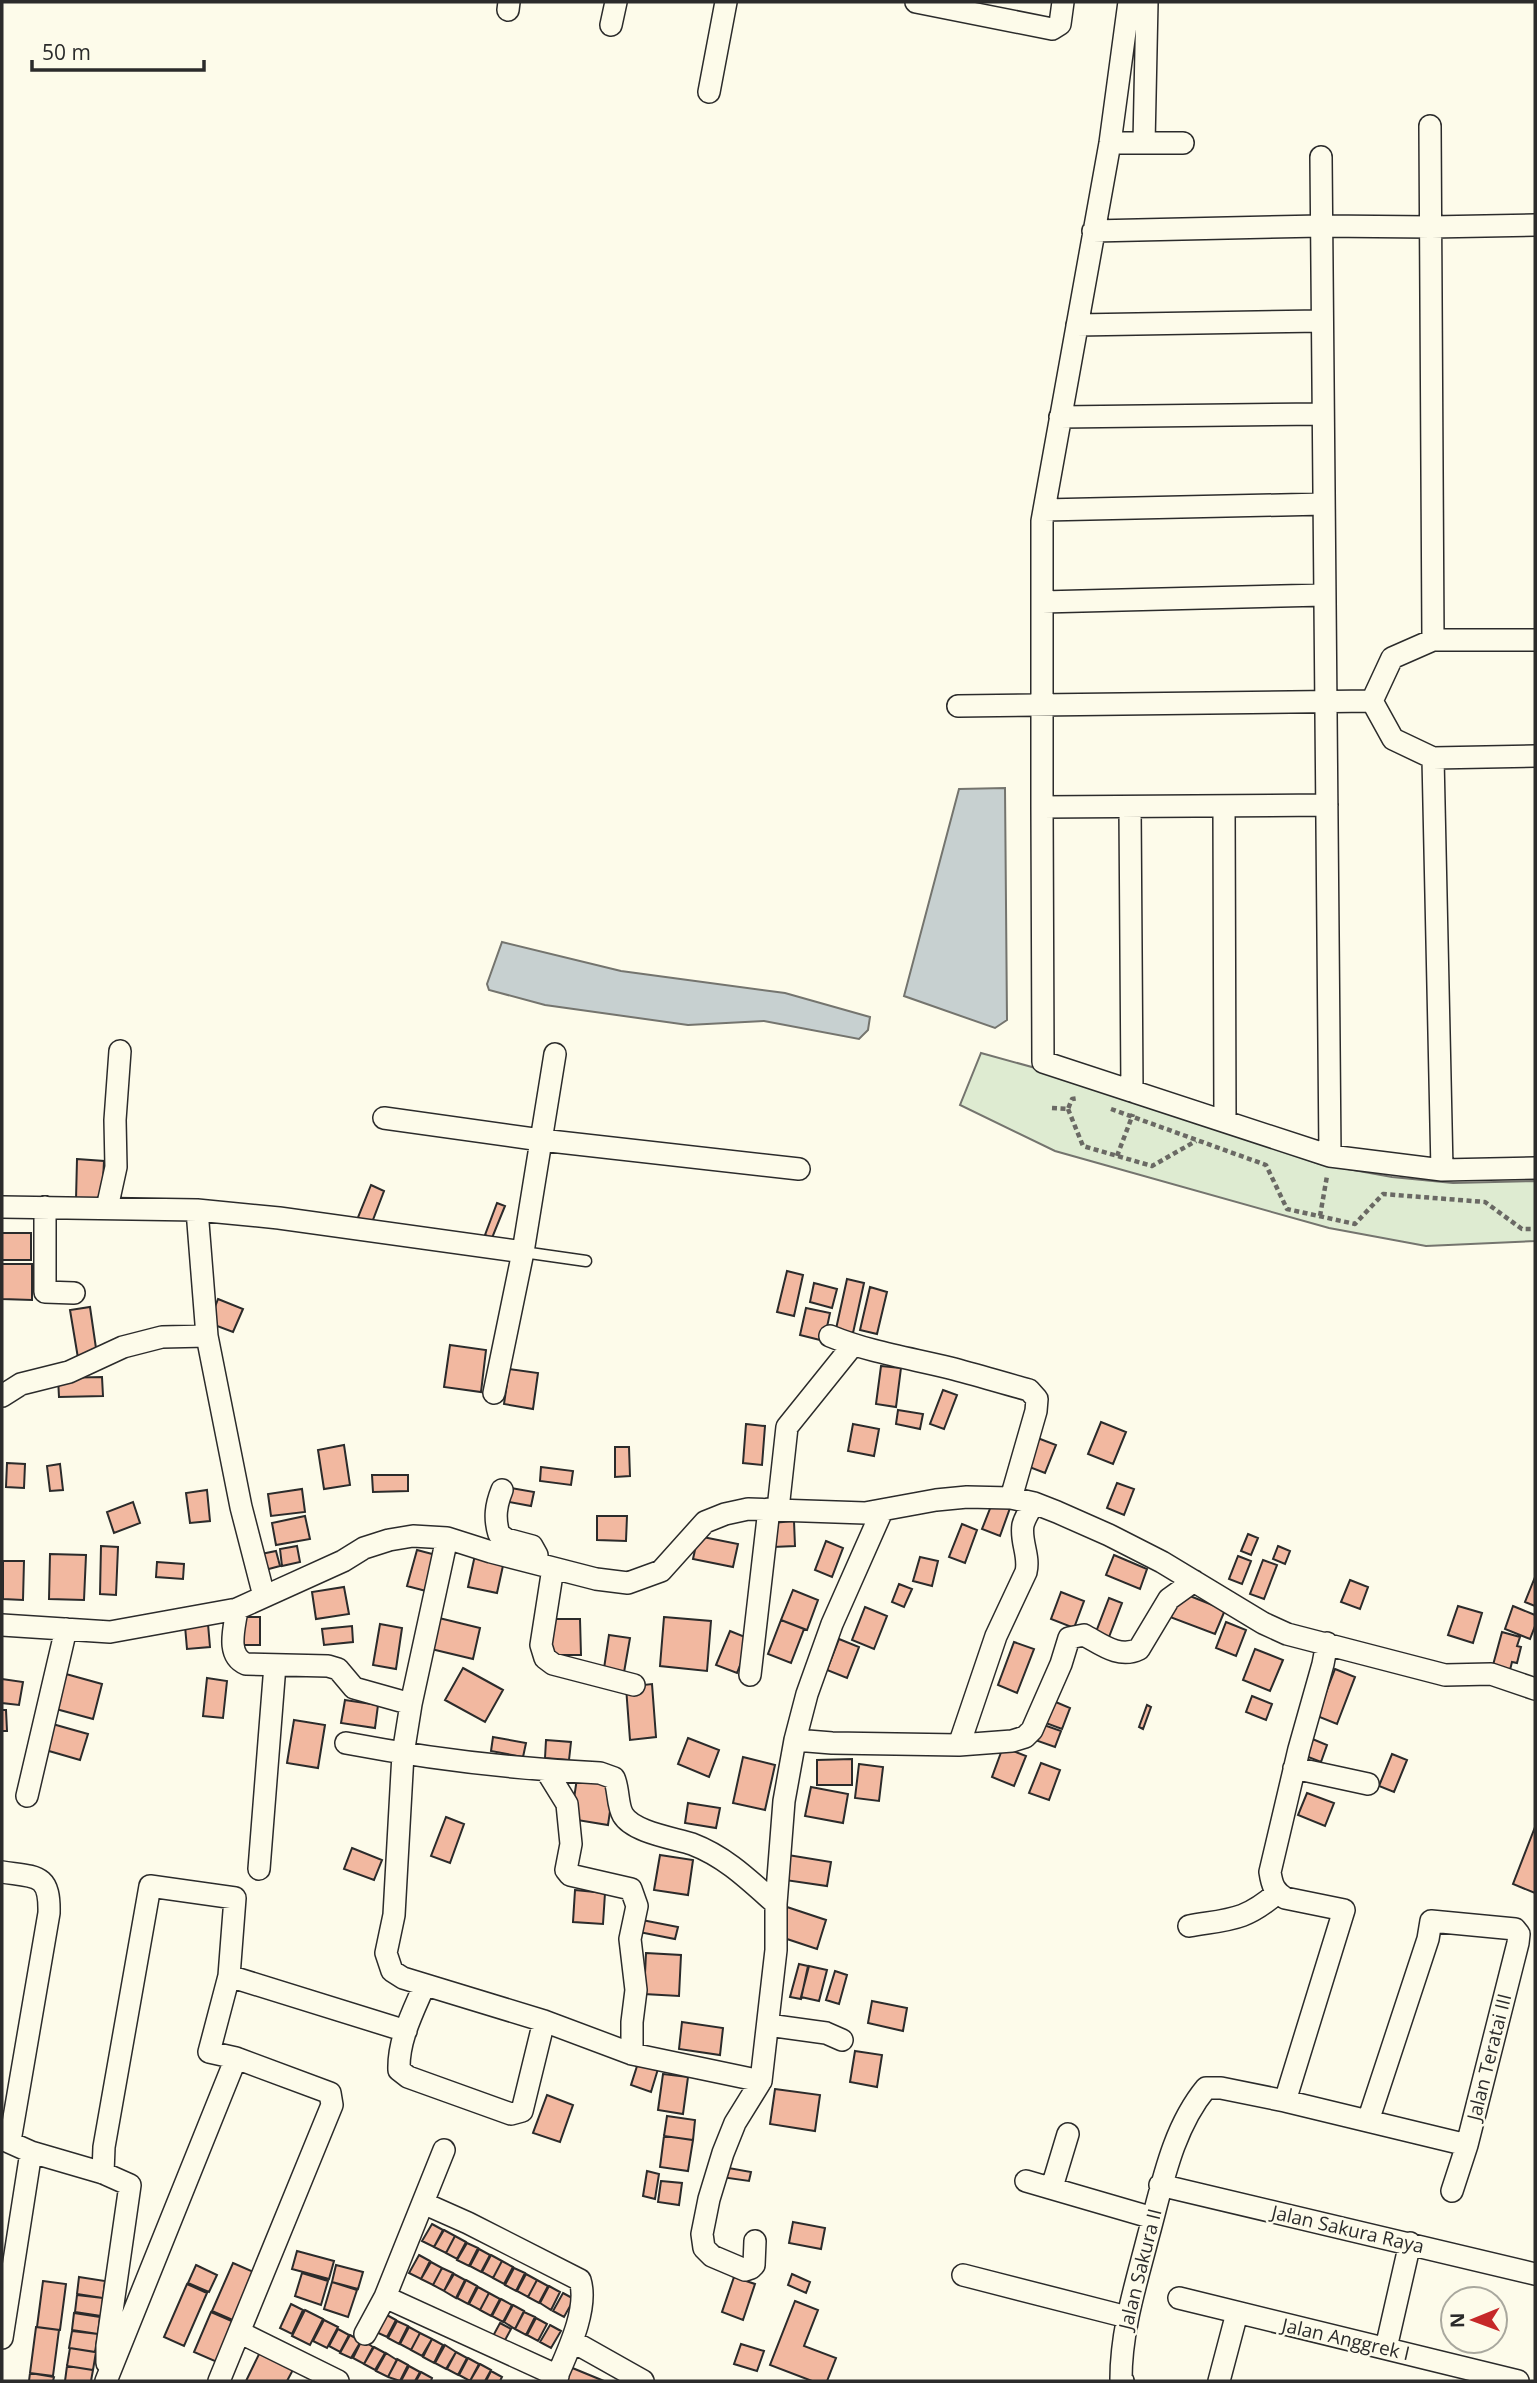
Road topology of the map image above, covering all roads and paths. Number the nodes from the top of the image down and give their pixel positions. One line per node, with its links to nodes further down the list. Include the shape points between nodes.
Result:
1 (616, 2): 7 (street)
2 (726, 2): 8 (street)
3 (916, 2): 4 (street, via 1052,29 1060,24)
4 (1063, 2)
5 (1129, 2): 10 (street)
6 (1147, 2): 11 (street)
7 (611, 25)
8 (709, 92)
9 (1430, 126): 16 (street)
10 (1110, 143): 11 (street); 17 (street)
11 (1144, 143): 12 (street)
12 (1183, 143)
13 (1321, 157): 15 (street)
14 (1535, 225): 16 (street)
15 (1321, 226): 16 (street); 17 (street); 18 (street)
16 (1431, 227): 26 (street)
17 (1093, 231): 19 (street)
18 (1322, 321): 19 (street); 20 (street)
19 (1077, 325): 21 (street)
20 (1323, 414): 21 (street); 22 (street)
21 (1060, 417): 23 (street)
22 (1324, 504): 23 (street); 24 (street)
23 (1044, 510): 25 (street)
24 (1324, 595): 25 (street); 29 (street)
25 (1042, 602): 30 (street)
26 (1433, 640): 27 (street); 28 (street, via 1392,658)
27 (1535, 640)
28 (1372, 701): 29 (street); 33 (street, via 1394,739)
29 (1326, 702): 30 (street); 35 (street)
30 (1042, 705): 31 (street); 36 (street)
31 (958, 706)
32 (1535, 756): 33 (street)
33 (1433, 758): 54 (street)
34 (1224, 806): 35 (street); 37 (street); 47 (street)
35 (1327, 806): 51 (street)
36 (1042, 807): 37 (street); 40 (street, via 1043,1062)
37 (1130, 807): 40 (street)
38 (120, 1051): 57 (street, via 106,1123 116,1167)
39 (555, 1054): 48 (street)
40 (1137, 1092): 45 (path); 47 (street)
41 (1088, 1101): 44 (path, via 1072,1099)
42 (1099, 1105): 45 (path)
43 (1052, 1108): 44 (path)
44 (1068, 1109): 50 (path, via 1083,1146)
45 (1132, 1117): 49 (path); 50 (path)
46 (384, 1118): 48 (street)
47 (1225, 1121): 51 (street)
48 (541, 1140): 53 (street); 61 (street)
49 (1197, 1140): 50 (path, via 1152,1166); 59 (path, via 1266,1165 1287,1209)
50 (1117, 1156)
51 (1330, 1156): 54 (street); 59 (path)
52 (1535, 1168): 54 (street)
53 (799, 1169)
54 (1442, 1170)
55 (2, 1207): 56 (street)
56 (45, 1207): 57 (street); 63 (street, via 45,1292)
57 (107, 1208): 58 (street)
58 (197, 1210): 61 (street); 64 (street)
59 (1320, 1216): 60 (path, via 1356,1224 1383,1194 1485,1202 1522,1229)
60 (1535, 1229)
61 (523, 1252): 62 (lane); 67 (street)
62 (586, 1261)
63 (74, 1293)
64 (208, 1336): 68 (street, via 162,1337 123,1347 69,1372 21,1384); 77 (street, via 241,1507)
65 (830, 1336): 66 (street)
66 (853, 1345): 70 (street, via 1029,1390 1037,1399 1036,1411); 72 (street, via 787,1427)
67 (494, 1393)
68 (2, 1396)
69 (502, 1490): 75 (street, via 495,1522 499,1534 532,1546)
70 (1011, 1498): 71 (street); 73 (street, via 936,1500)
71 (1034, 1503): 76 (street, via 1109,1535); 89 (street, via 1023,1523 1026,1572 996,1636)
72 (773, 1509): 73 (street); 75 (street, via 748,1509 705,1522 661,1571 628,1583); 83 (street)
73 (882, 1511): 87 (street, via 832,1624)
74 (447, 1538): 75 (street); 77 (street, via 389,1540); 86 (street)
75 (544, 1566): 84 (street, via 541,1645 545,1658)
76 (1194, 1581): 81 (street, via 1263,1623); 89 (street, via 1169,1599 1132,1652 1110,1650 1084,1635 1069,1638 1032,1731 1025,1737)
77 (264, 1596): 78 (street)
78 (237, 1609): 80 (street, via 110,1632); 82 (street, via 232,1648 239,1662)
79 (2, 1625): 80 (street)
80 (66, 1629): 94 (street)
81 (1326, 1643): 85 (street, via 1445,1675 1491,1674); 91 (street)
82 (275, 1665): 86 (street, via 338,1668 354,1688); 95 (street)
83 (750, 1675)
84 (634, 1685)
85 (1535, 1689)
86 (411, 1704): 90 (street)
87 (795, 1740): 89 (street); 98 (street, via 784,1801)
88 (346, 1743): 90 (street)
89 (959, 1745)
90 (403, 1754): 92 (street); 101 (street, via 394,1916 386,1953 391,1971)
91 (1294, 1768): 93 (street); 97 (street, via 1270,1872)
92 (546, 1770): 98 (street, via 614,1778 621,1814 631,1824 725,1860); 106 (street, via 567,1804 571,1844 566,1870 570,1875 631,1889 637,1906 630,1939 636,1990)
93 (1367, 1784)
94 (27, 1796)
95 (259, 1869)
96 (2, 1872): 112 (street, via 34,1877 50,1894)
97 (1276, 1893): 99 (street, via 1240,1917); 109 (street, via 1344,1910)
98 (776, 1904): 103 (street)
99 (1189, 1926)
100 (229, 1976): 104 (street); 107 (street, via 209,2052); 116 (street, via 235,1898 150,1886)
101 (424, 1986): 102 (street); 104 (street)
102 (544, 2021): 104 (street, via 522,2111 512,2114 399,2070); 106 (street)
103 (768, 2025): 105 (street); 108 (street)
104 (406, 2031)
105 (842, 2040)
106 (632, 2054): 108 (street)
107 (236, 2058): 131 (street, via 330,2094 332,2105); 137 (street)
108 (761, 2081): 123 (street, via 723,2153 702,2234 704,2248 712,2256 745,2270 754,2265)
109 (1285, 2101): 110 (street); 118 (street, Jalan Sakura II, via 1206,2088 1188,2111)
110 (1368, 2121): 113 (street); 113 (street, Jalan Teratai III, via 1431,1921 1509,1927 1516,1929 1518,1944)
111 (1068, 2133): 119 (street)
112 (6, 2140): 115 (street)
113 (1468, 2145): 120 (street, Jalan Teratai III)
114 (444, 2150): 121 (street)
115 (31, 2152): 116 (street); 133 (street)
116 (103, 2173): 137 (street, via 130,2185 107,2346)
117 (1026, 2181): 119 (street)
118 (1160, 2185): 122 (street, Jalan Sakura II); 124 (street, Jalan Sakura Raya)
119 (1052, 2187): 122 (street)
120 (1452, 2191)
121 (423, 2203): 127 (street); 134 (street, via 580,2280 584,2293)
122 (1153, 2218): 130 (street, Jalan Sakura II)
123 (755, 2241)
124 (1410, 2243): 125 (street, Jalan Sakura Raya); 135 (street)
125 (1535, 2274)
126 (963, 2275): 130 (street)
127 (385, 2297): 132 (street); 136 (street)
128 (1179, 2298): 129 (street, Jalan Anggrek I)
129 (1237, 2313): 135 (street, Jalan Anggrek I); 143 (street)
130 (1127, 2317): 142 (street, Jalan Sakura II)
131 (239, 2332): 139 (street); 140 (street)
132 (365, 2334)
133 (2, 2338)
134 (572, 2341): 136 (street); 141 (street)
135 (1386, 2347): 138 (street, Jalan Anggrek I)
136 (556, 2378)
137 (107, 2379)
138 (1515, 2380)
139 (219, 2381)
140 (338, 2381)
141 (643, 2381)
142 (1122, 2381)
143 (1219, 2381)

